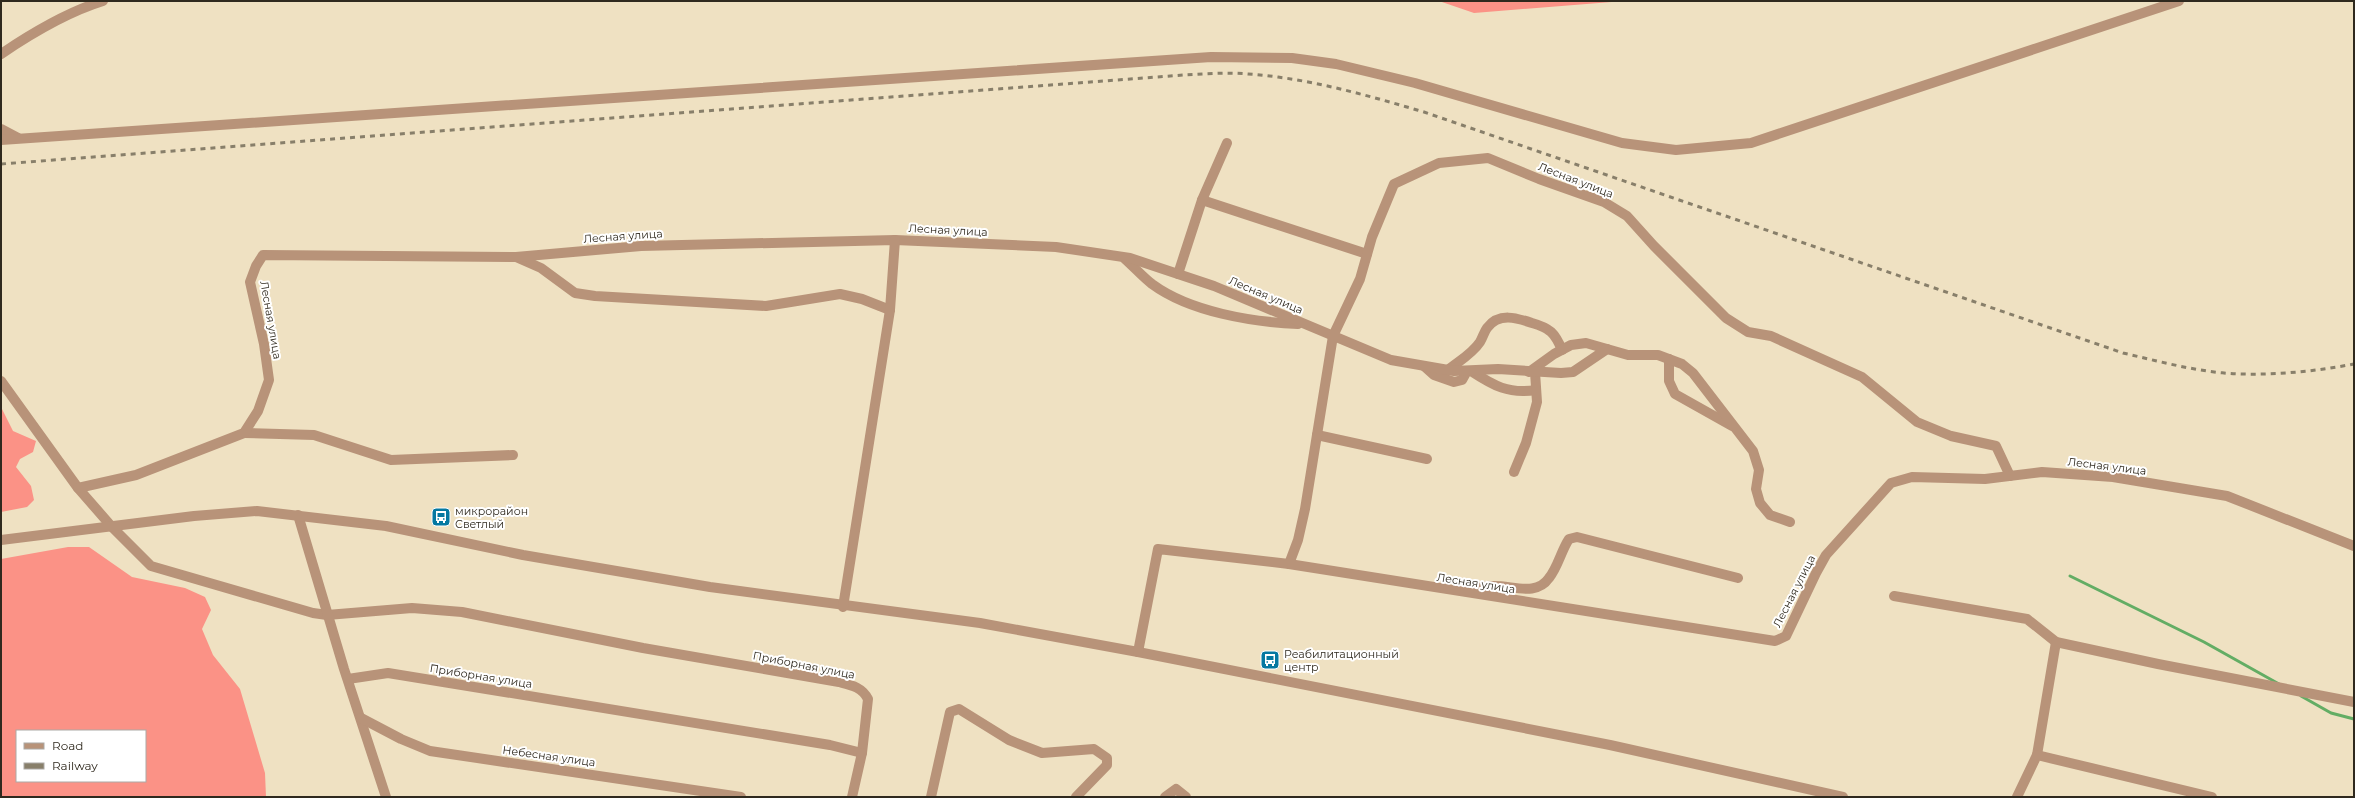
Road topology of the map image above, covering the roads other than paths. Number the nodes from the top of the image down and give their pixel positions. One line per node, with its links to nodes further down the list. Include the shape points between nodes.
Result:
1 (103, 1): 3 (street, via 85,6 24,38)
2 (2179, 1): 5 (street, via 1751,143 1676,150 1622,143 1336,64 1292,58 1211,56)
3 (1, 54)
4 (1, 129): 5 (street)
5 (18, 138): 6 (street)
6 (1, 140)
7 (1227, 143): 8 (street)
8 (1202, 200): 10 (street); 13 (street)
9 (895, 240): 11 (street, Лесная улица, via 641,246); 12 (street, Лесная улица, via 1056,247); 14 (street)
10 (1367, 254): 16 (street, Лесная улица, via 1360,279); 32 (street, Лесная улица, via 1394,184 1439,163 1488,158 1604,202 1627,216 1726,318 1748,332 1771,336 1862,377 1918,422 1951,436 1996,446)
11 (516, 257): 14 (street, via 541,268 575,293 595,296 766,306 840,294); 27 (street, Лесная улица, via 263,255 250,282 269,380 258,411)
12 (1124, 257): 13 (street, Лесная улица); 15 (street, via 1152,284 1194,305 1268,323)
13 (1178, 274): 15 (street, Лесная улица, via 1214,286)
14 (890, 310): 43 (street)
15 (1306, 325): 16 (street, Лесная улица)
16 (1333, 336): 20 (street, Лесная улица, via 1390,360); 28 (street)
17 (1607, 348): 18 (street, via 1586,344 1571,345); 19 (street, via 1628,355 1658,354); 23 (street, Лесная улица, via 1573,372)
18 (1562, 350): 21 (street, via 1556,334 1548,328 1512,317 1497,319 1487,328 1480,342 1468,356); 23 (street)
19 (1669, 359): 26 (street, via 1682,364 1693,373); 26 (street, via 1669,381 1675,394)
20 (1424, 366): 21 (street, Лесная улица); 22 (street, via 1445,381 1462,380)
21 (1448, 370): 22 (street, Лесная улица)
22 (1469, 371): 23 (street, Лесная улица, via 1498,369); 25 (street, via 1506,390)
23 (1532, 372): 25 (street)
24 (1, 381): 33 (street, Приборная улица)
25 (1536, 390): 31 (street, via 1537,402 1526,443)
26 (1734, 427): 35 (street, via 1753,451 1759,470 1756,489 1760,503 1770,515)
27 (244, 433): 29 (street, via 314,435 390,460); 33 (street, via 136,474)
28 (1317, 435): 30 (street); 39 (street, via 1298,540)
29 (513, 455)
30 (1427, 459)
31 (1514, 472)
32 (2010, 476): 38 (street, Лесная улица, via 2042,472 2113,477 2227,496); 41 (street, Лесная улица, via 1985,479 1912,476 1891,483 1826,555 1786,636 1775,641)
33 (78, 488): 36 (street, Приборная улица)
34 (298, 515): 36 (street, via 257,511 194,516); 43 (street, via 386,526 530,556 710,588); 44 (street)
35 (1790, 522)
36 (112, 528): 37 (street); 44 (street, Приборная улица, via 151,566)
37 (1, 540)
38 (2354, 546)
39 (1289, 564): 41 (street, Лесная улица); 46 (street, Лесная улица, via 1158,549)
40 (1738, 578): 41 (street, via 1577,537 1569,539 1550,577 1542,587 1532,590 1490,586)
41 (1459, 592)
42 (1894, 596): 45 (street, via 2027,619)
43 (843, 607): 46 (street, via 980,623)
44 (327, 615): 47 (street); 50 (street, Приборная улица, via 412,608 462,612 643,648 839,682 857,687 865,692 868,699)
45 (2056, 642): 48 (street); 51 (street)
46 (1138, 652): 59 (street, via 1610,745)
47 (348, 679): 49 (street); 50 (street, Приборная улица, via 388,672 830,745)
48 (2354, 702)
49 (361, 718): 52 (street); 53 (street, Небесная улица, via 430,751)
50 (862, 753): 54 (street)
51 (2037, 754): 60 (street); 61 (street)
52 (386, 797)
53 (741, 797)
54 (852, 797)
55 (931, 797): 56 (street, via 950,712 959,709 1010,740 1042,753 1094,749 1107,758 1107,765)
56 (1076, 797)
57 (1165, 797): 58 (street, via 1176,789)
58 (1186, 797)
59 (1843, 797)
60 (2017, 797)
61 (2212, 797)

